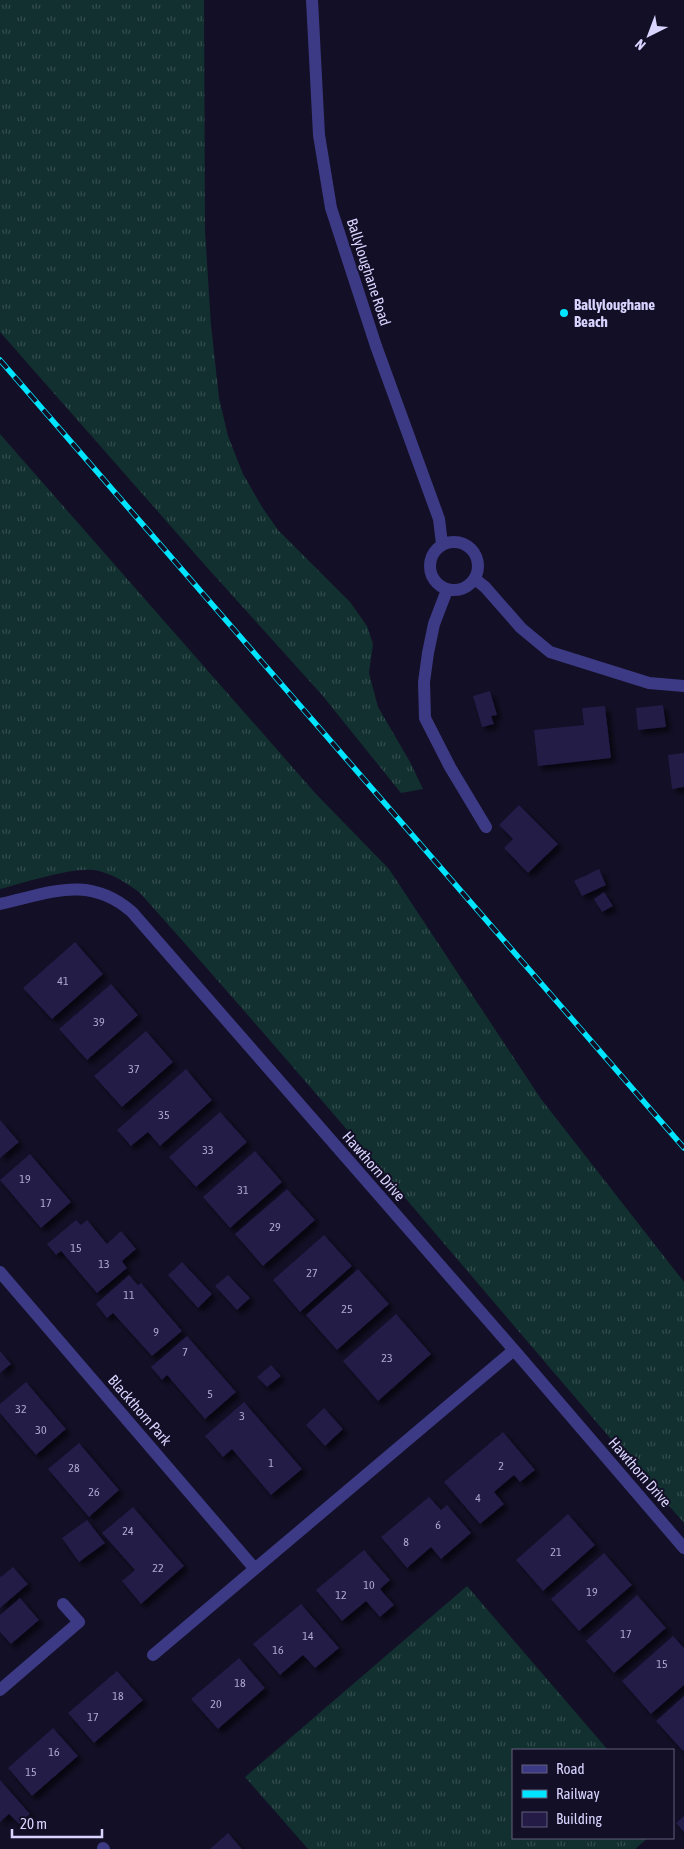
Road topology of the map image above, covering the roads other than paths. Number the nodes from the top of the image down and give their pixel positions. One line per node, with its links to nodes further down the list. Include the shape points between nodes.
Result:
1 (312, 0): 2 (street, Ballyloughane Road, via 319,135 331,208 376,346 439,519)
2 (442, 544): 3 (street, via 458,542 472,549 478,564); 4 (street, via 431,556 429,564 434,580)
3 (475, 579): 4 (street, via 463,589); 5 (street, via 486,587 520,628 550,652 649,683)
4 (447, 590): 6 (street, via 434,624 428,653 424,682 425,718)
5 (684, 686)
6 (486, 827)
7 (0, 904): 9 (street, Hawthorn Drive, via 78,889 102,892 119,900 162,945)
8 (0, 1272): 11 (street, Blackthorn Park)
9 (514, 1350): 10 (street, Hawthorn Drive); 11 (street)
10 (684, 1548)
11 (255, 1569): 13 (street)
12 (63, 1604): 14 (street, via 79,1622)
13 (153, 1655)
14 (0, 1690)

